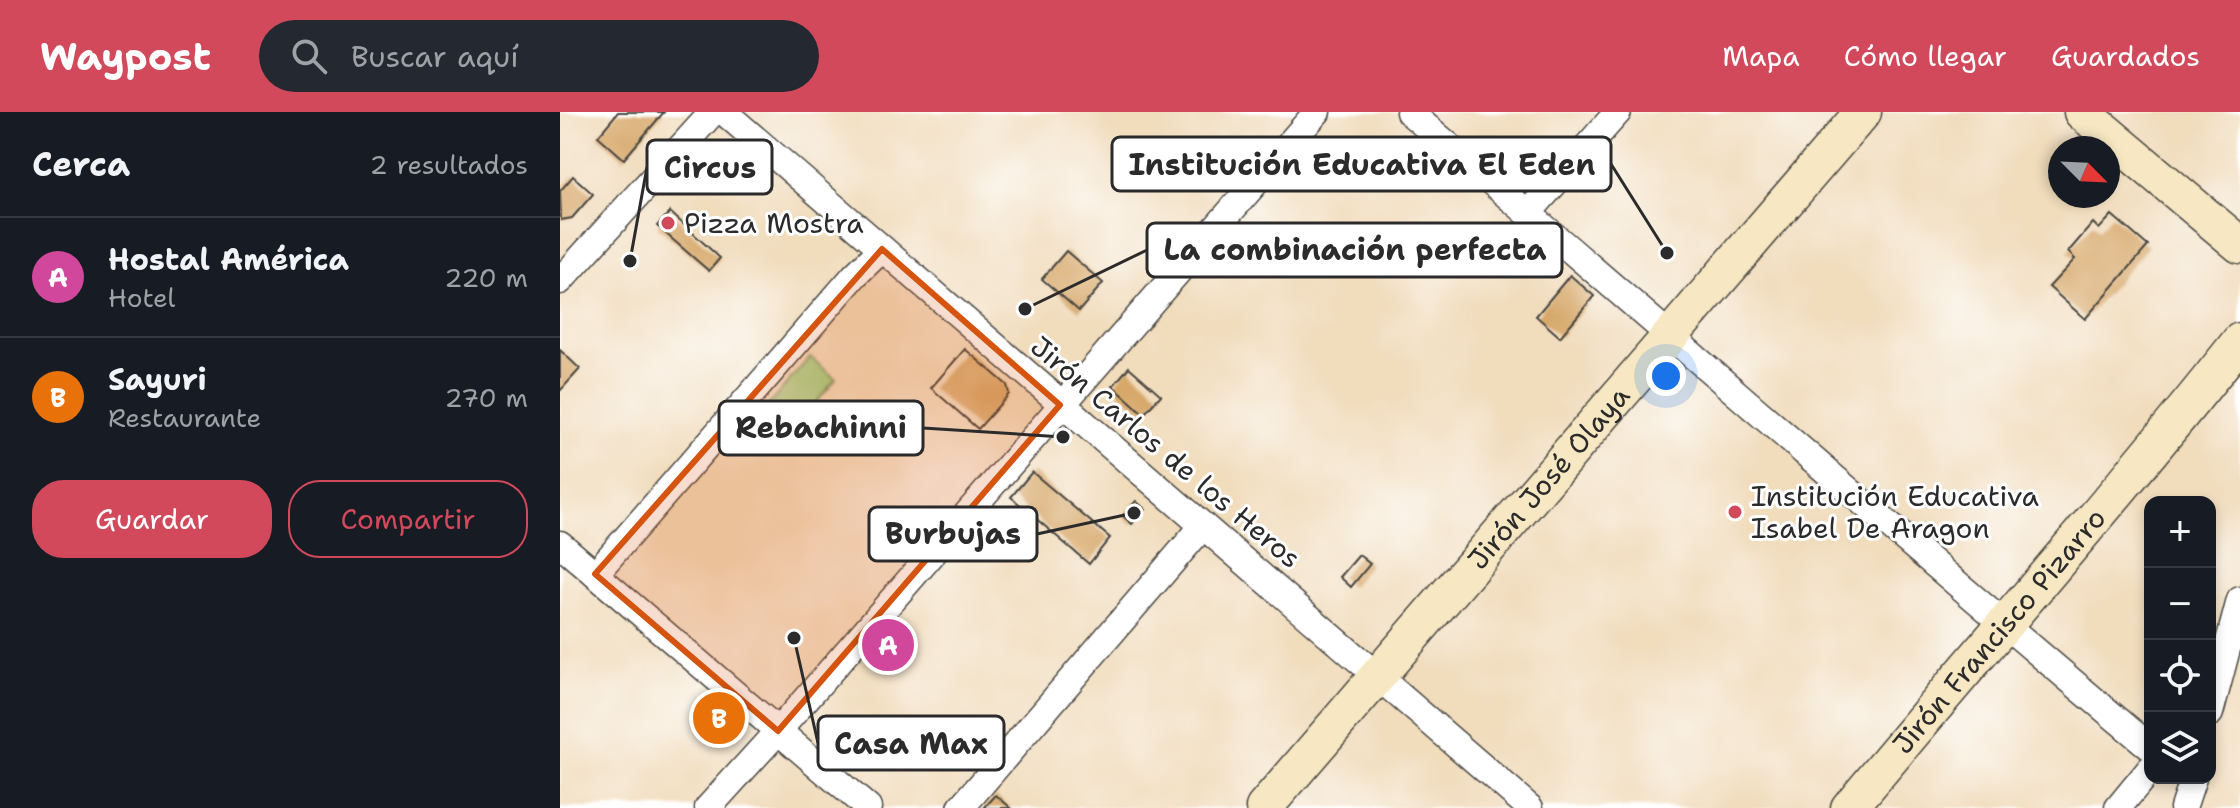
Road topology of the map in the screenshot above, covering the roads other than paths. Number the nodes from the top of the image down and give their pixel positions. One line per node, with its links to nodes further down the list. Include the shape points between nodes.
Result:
1 (713, 112): 11 (street)
2 (724, 112): 10 (street, Jirón Carlos de los Heros)
3 (1317, 112): 14 (street)
4 (1409, 112): 8 (street)
5 (1618, 112): 8 (street)
6 (1863, 112): 12 (main road, Jirón José Olaya)
7 (2082, 112): 9 (main road)
8 (1528, 213): 12 (street)
9 (2240, 245)
10 (882, 249): 14 (street, Jirón Carlos de los Heros); 17 (street)
11 (560, 281)
12 (1671, 335): 19 (street); 20 (main road, Jirón José Olaya)
13 (2240, 341): 19 (main road, Jirón Francisco Pizarro)
14 (1060, 405): 15 (street, Jirón Carlos de los Heros); 22 (street)
15 (1203, 526): 20 (street, Jirón Carlos de los Heros); 28 (street)
16 (560, 544): 17 (street)
17 (595, 574): 22 (street)
18 (2240, 600): 21 (street)
19 (2002, 624): 23 (street); 31 (main road, Jirón Francisco Pizarro)
20 (1378, 674): 29 (main road, Jirón José Olaya); 30 (street, Jirón Carlos de los Heros)
21 (2210, 712)
22 (778, 731): 26 (street); 27 (street)
23 (2144, 742)
24 (2144, 776): 32 (street)
25 (2189, 784): 33 (street)
26 (708, 808)
27 (868, 808)
28 (961, 808)
29 (1264, 808)
30 (1530, 808)
31 (1849, 808)
32 (2118, 808)
33 (2183, 808)

